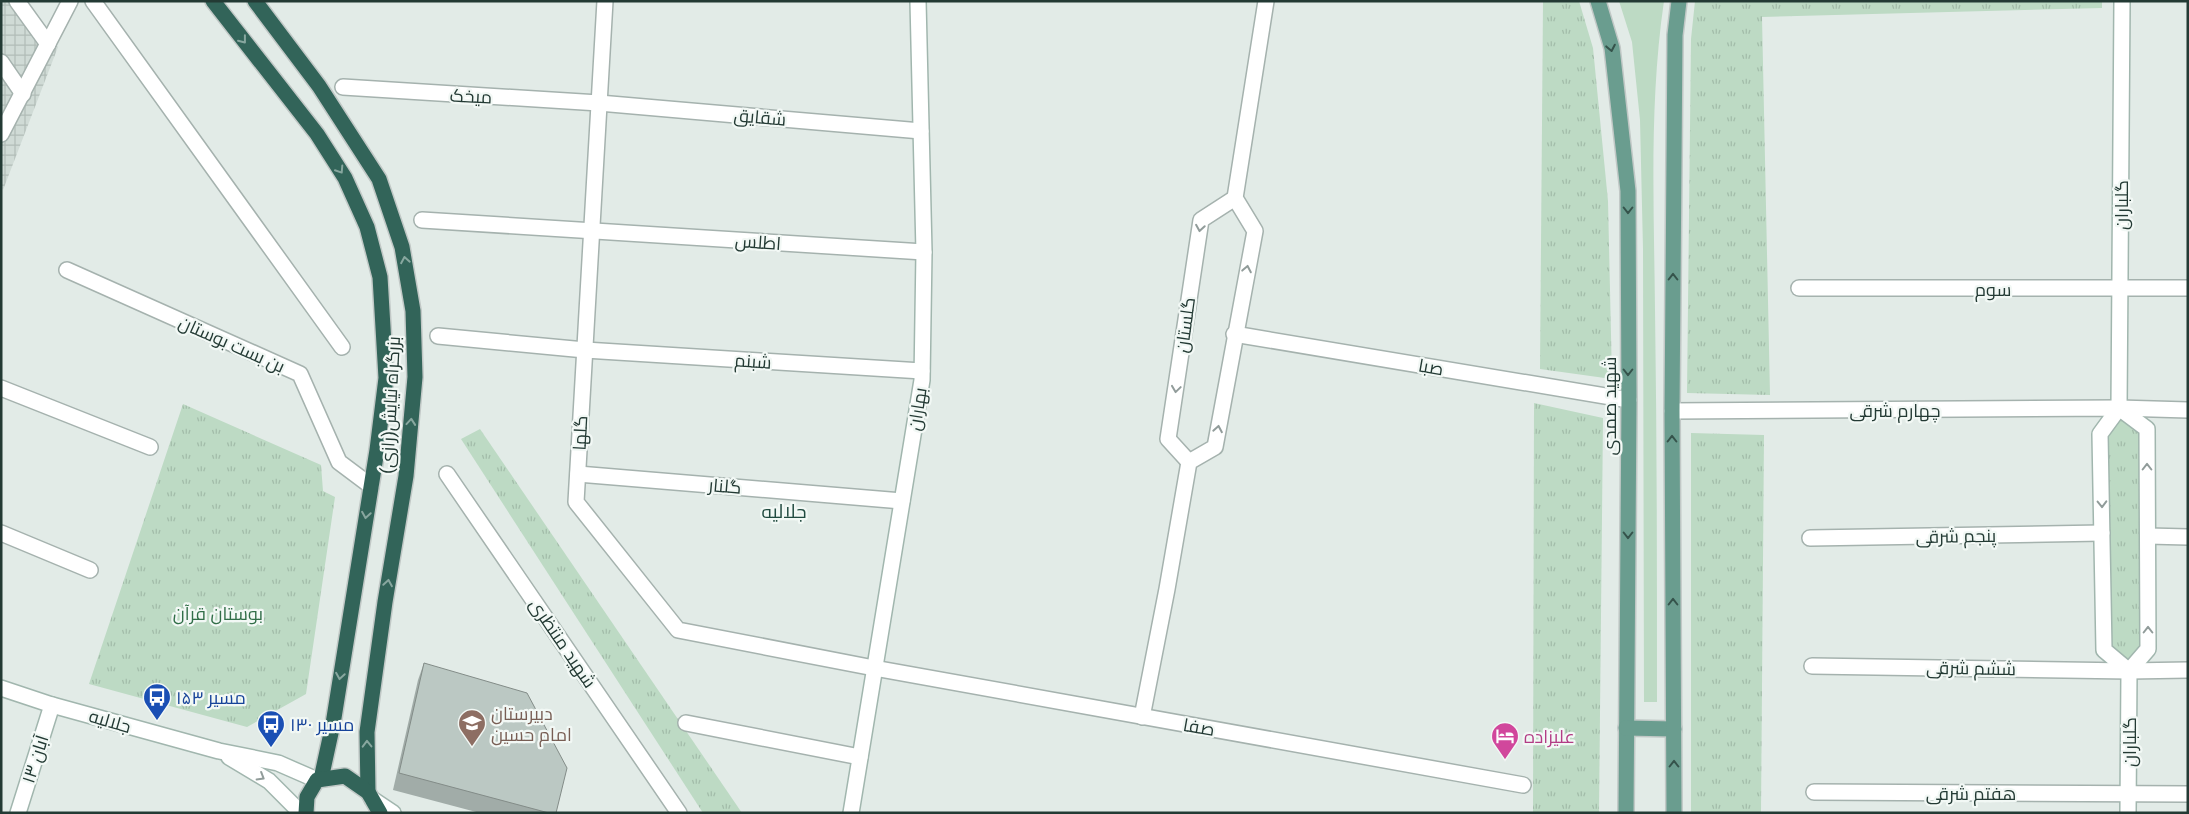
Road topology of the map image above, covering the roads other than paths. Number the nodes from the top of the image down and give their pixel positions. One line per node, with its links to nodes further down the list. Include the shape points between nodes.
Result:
1 (17, 1): 12 (street)
2 (70, 1): 12 (street)
3 (93, 1): 29 (street)
4 (213, 1): 41 (highway, بزرگراه نیایش(رازی), one-way to 41, via 316,134 345,178 366,227 380,277 386,378)
5 (255, 1): 66 (highway, بزرگراه نیایش(رازی), one-way to 5, via 367,732 406,476 415,377 413,310 402,247 380,180 318,86)
6 (605, 1): 16 (street, گلها)
7 (918, 1): 17 (street, بهاران)
8 (1266, 1): 19 (street)
9 (1598, 1): 33 (main road, شهید صمدی, one-way to 33, via 1612,48 1628,191)
10 (1679, 1): 36 (main road, one-way to 10, via 1675,35)
11 (2122, 1): 26 (street, گلباران)
12 (48, 44): 15 (street)
13 (1, 62): 15 (street)
14 (343, 87): 16 (street, میخک)
15 (23, 94): 18 (street)
16 (599, 103): 17 (street, شقایق); 21 (street, گلها)
17 (921, 130): 22 (street, بهاران)
18 (1, 134)
19 (1235, 198): 27 (street, one-way to 19, via 1255,231); 38 (street, گلستان, one-way to 38, via 1201,220 1168,439)
20 (422, 220): 21 (street, اطلس)
21 (592, 231): 22 (street, اطلس); 30 (street, گلها)
22 (924, 252): 31 (street, بهاران)
23 (67, 270): 41 (street, بن بست بوستان, via 300,374 339,462)
24 (1799, 288): 26 (street, سوم)
25 (2188, 288): 26 (street, سوم)
26 (2120, 289): 34 (street, گلباران)
27 (1234, 334): 33 (street, صبا); 38 (street, one-way to 27, via 1215,447)
28 (438, 336): 30 (street, شبنم)
29 (342, 347)
30 (585, 350): 31 (street, شبنم); 40 (street, گلها)
31 (922, 371): 42 (street, بهاران)
32 (1, 388): 37 (street)
33 (1629, 400): 57 (main road, شهید صمدی, one-way to 57)
34 (2119, 408): 35 (street, چهارم شرقی); 36 (street, چهارم شرقی); 44 (street, one-way to 44, via 2100,434); 45 (street, one-way to 34, via 2147,429)
35 (2188, 410)
36 (1672, 411): 58 (main road, one-way to 36)
37 (150, 447)
38 (1189, 462): 55 (street)
39 (447, 474): 72 (street, شهید منتظری)
40 (578, 474): 42 (street, گلنار); 50 (street, گلها, via 576,502 678,630)
41 (371, 486): 61 (highway, بزرگراه نیایش(رازی), one-way to 61, via 333,724)
42 (902, 501): 50 (street, بهاران)
43 (1, 533): 48 (street)
44 (2102, 533): 47 (street, پنجم شرقی); 52 (street, via 2104,650)
45 (2148, 536): 46 (street); 52 (street, one-way to 45, via 2148,649)
46 (2188, 537)
47 (1810, 538)
48 (90, 570)
49 (1812, 666): 52 (street, ششم شرقی)
50 (874, 668): 55 (street, صفا); 60 (street, بهاران)
51 (2188, 670): 52 (street, ششم شرقی)
52 (2129, 671): 64 (street, گلباران)
53 (1, 688): 54 (street, جلالیه)
54 (52, 704): 59 (street, جلالیه); 67 (street, ۱۳ آبان)
55 (1142, 717): 62 (street, صفا)
56 (686, 723): 60 (street)
57 (1626, 728): 58 (main road); 74 (main road, شهید صمدی)
58 (1674, 729): 75 (main road, one-way to 58)
59 (219, 751): 61 (street, via 278,763); 68 (street, one-way to 68, via 268,781)
60 (860, 758): 73 (street, بهاران)
61 (319, 780): 66 (highway, via 345,776); 69 (highway, بزرگراه نیایش(رازی), via 307,797)
62 (1523, 785)
63 (1814, 792): 64 (street, هفتم شرقی)
64 (2128, 794): 65 (street, هفتم شرقی); 76 (street, گلباران)
65 (2188, 794)
66 (370, 796): 70 (highway); 71 (street)
67 (18, 813)
68 (301, 813)
69 (306, 813)
70 (380, 813)
71 (393, 813)
72 (679, 813)
73 (851, 813)
74 (1626, 813)
75 (1674, 813)
76 (2128, 813)

